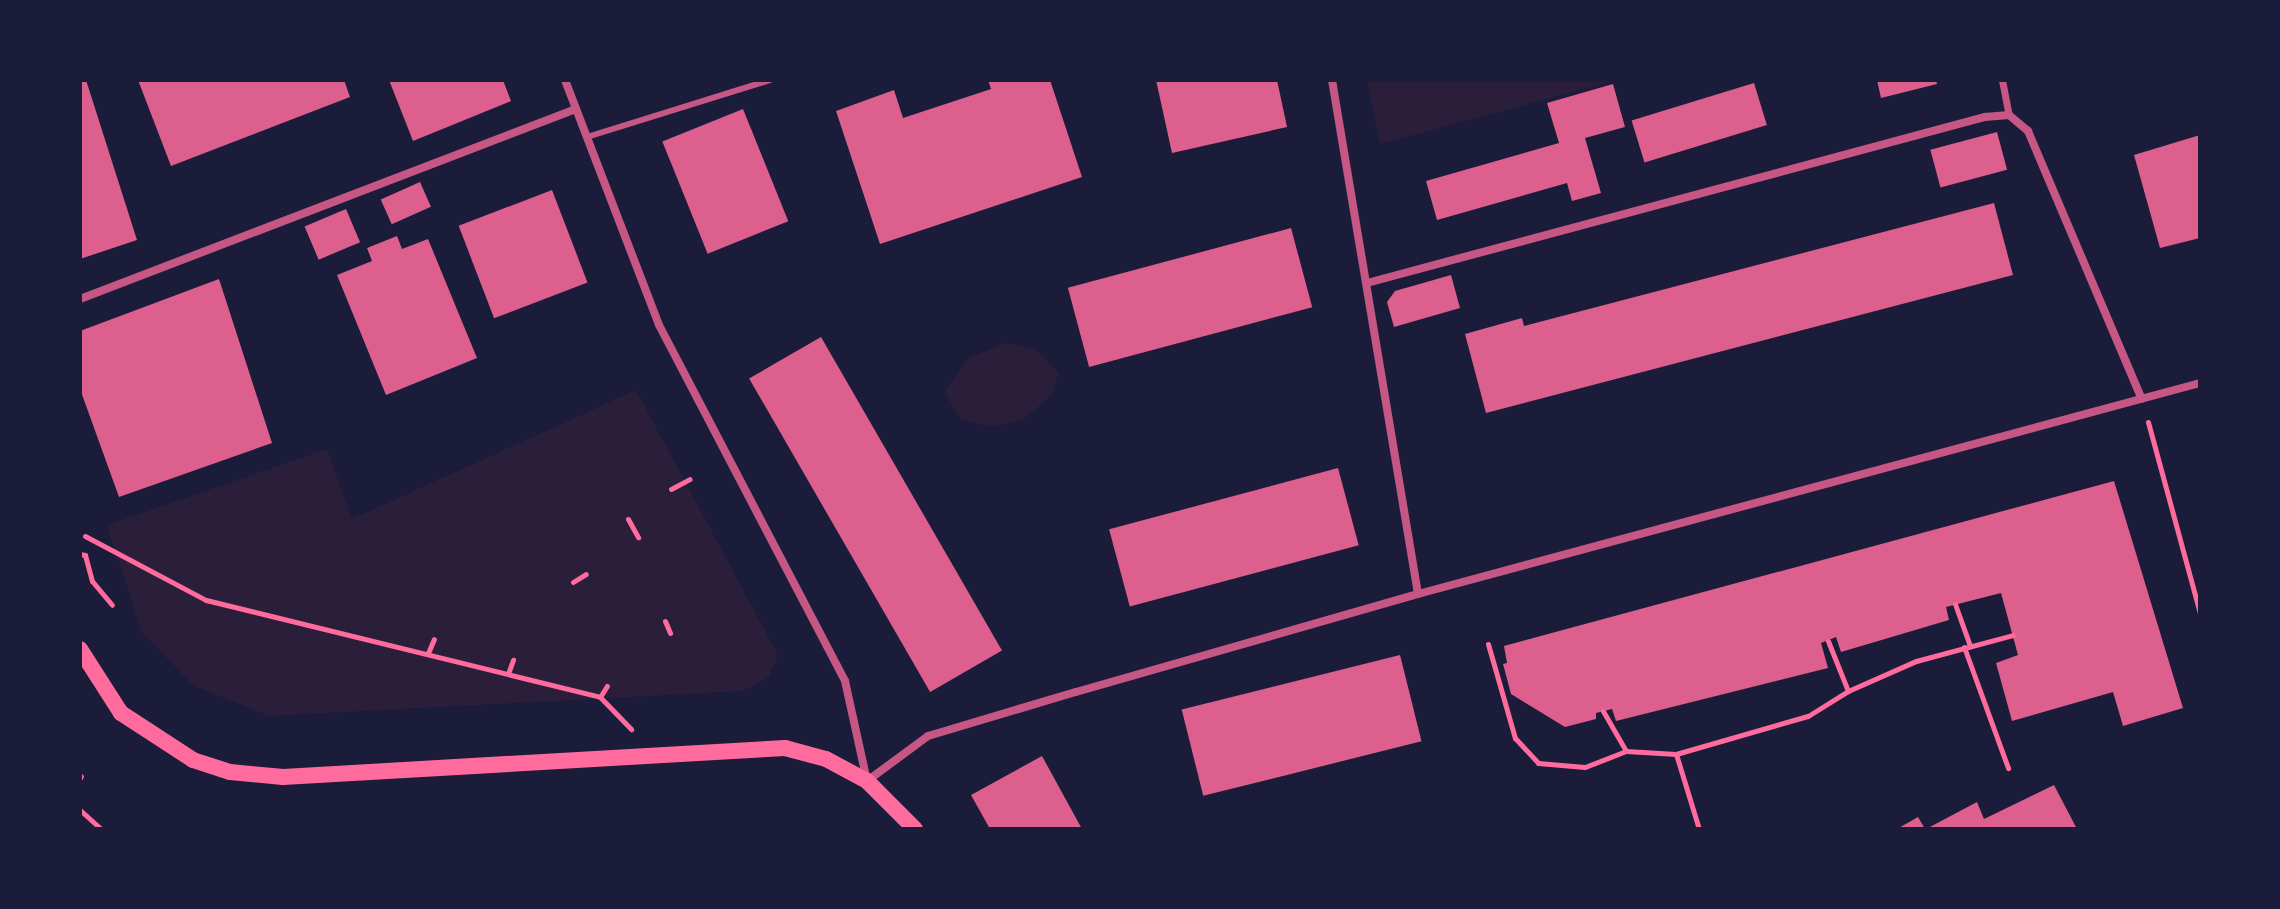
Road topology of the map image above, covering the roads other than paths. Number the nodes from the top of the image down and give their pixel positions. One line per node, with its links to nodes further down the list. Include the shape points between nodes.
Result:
1 (565, 80): 5 (street)
2 (770, 80): 7 (lane)
3 (1332, 80): 8 (street)
4 (2002, 80): 6 (street)
5 (576, 109): 7 (street); 9 (street)
6 (2009, 115): 8 (street, via 1985,117); 11 (street, via 2028,131)
7 (587, 137): 14 (street, via 659,325 845,681)
8 (1367, 283): 12 (street)
9 (80, 299)
10 (2200, 383): 11 (street)
11 (2142, 399): 12 (street)
12 (1418, 594): 14 (street, via 928,736)
13 (80, 649): 14 (main road, via 121,713 193,760 230,772 283,777 785,748 826,759)
14 (867, 781): 15 (main road)
15 (915, 829)

